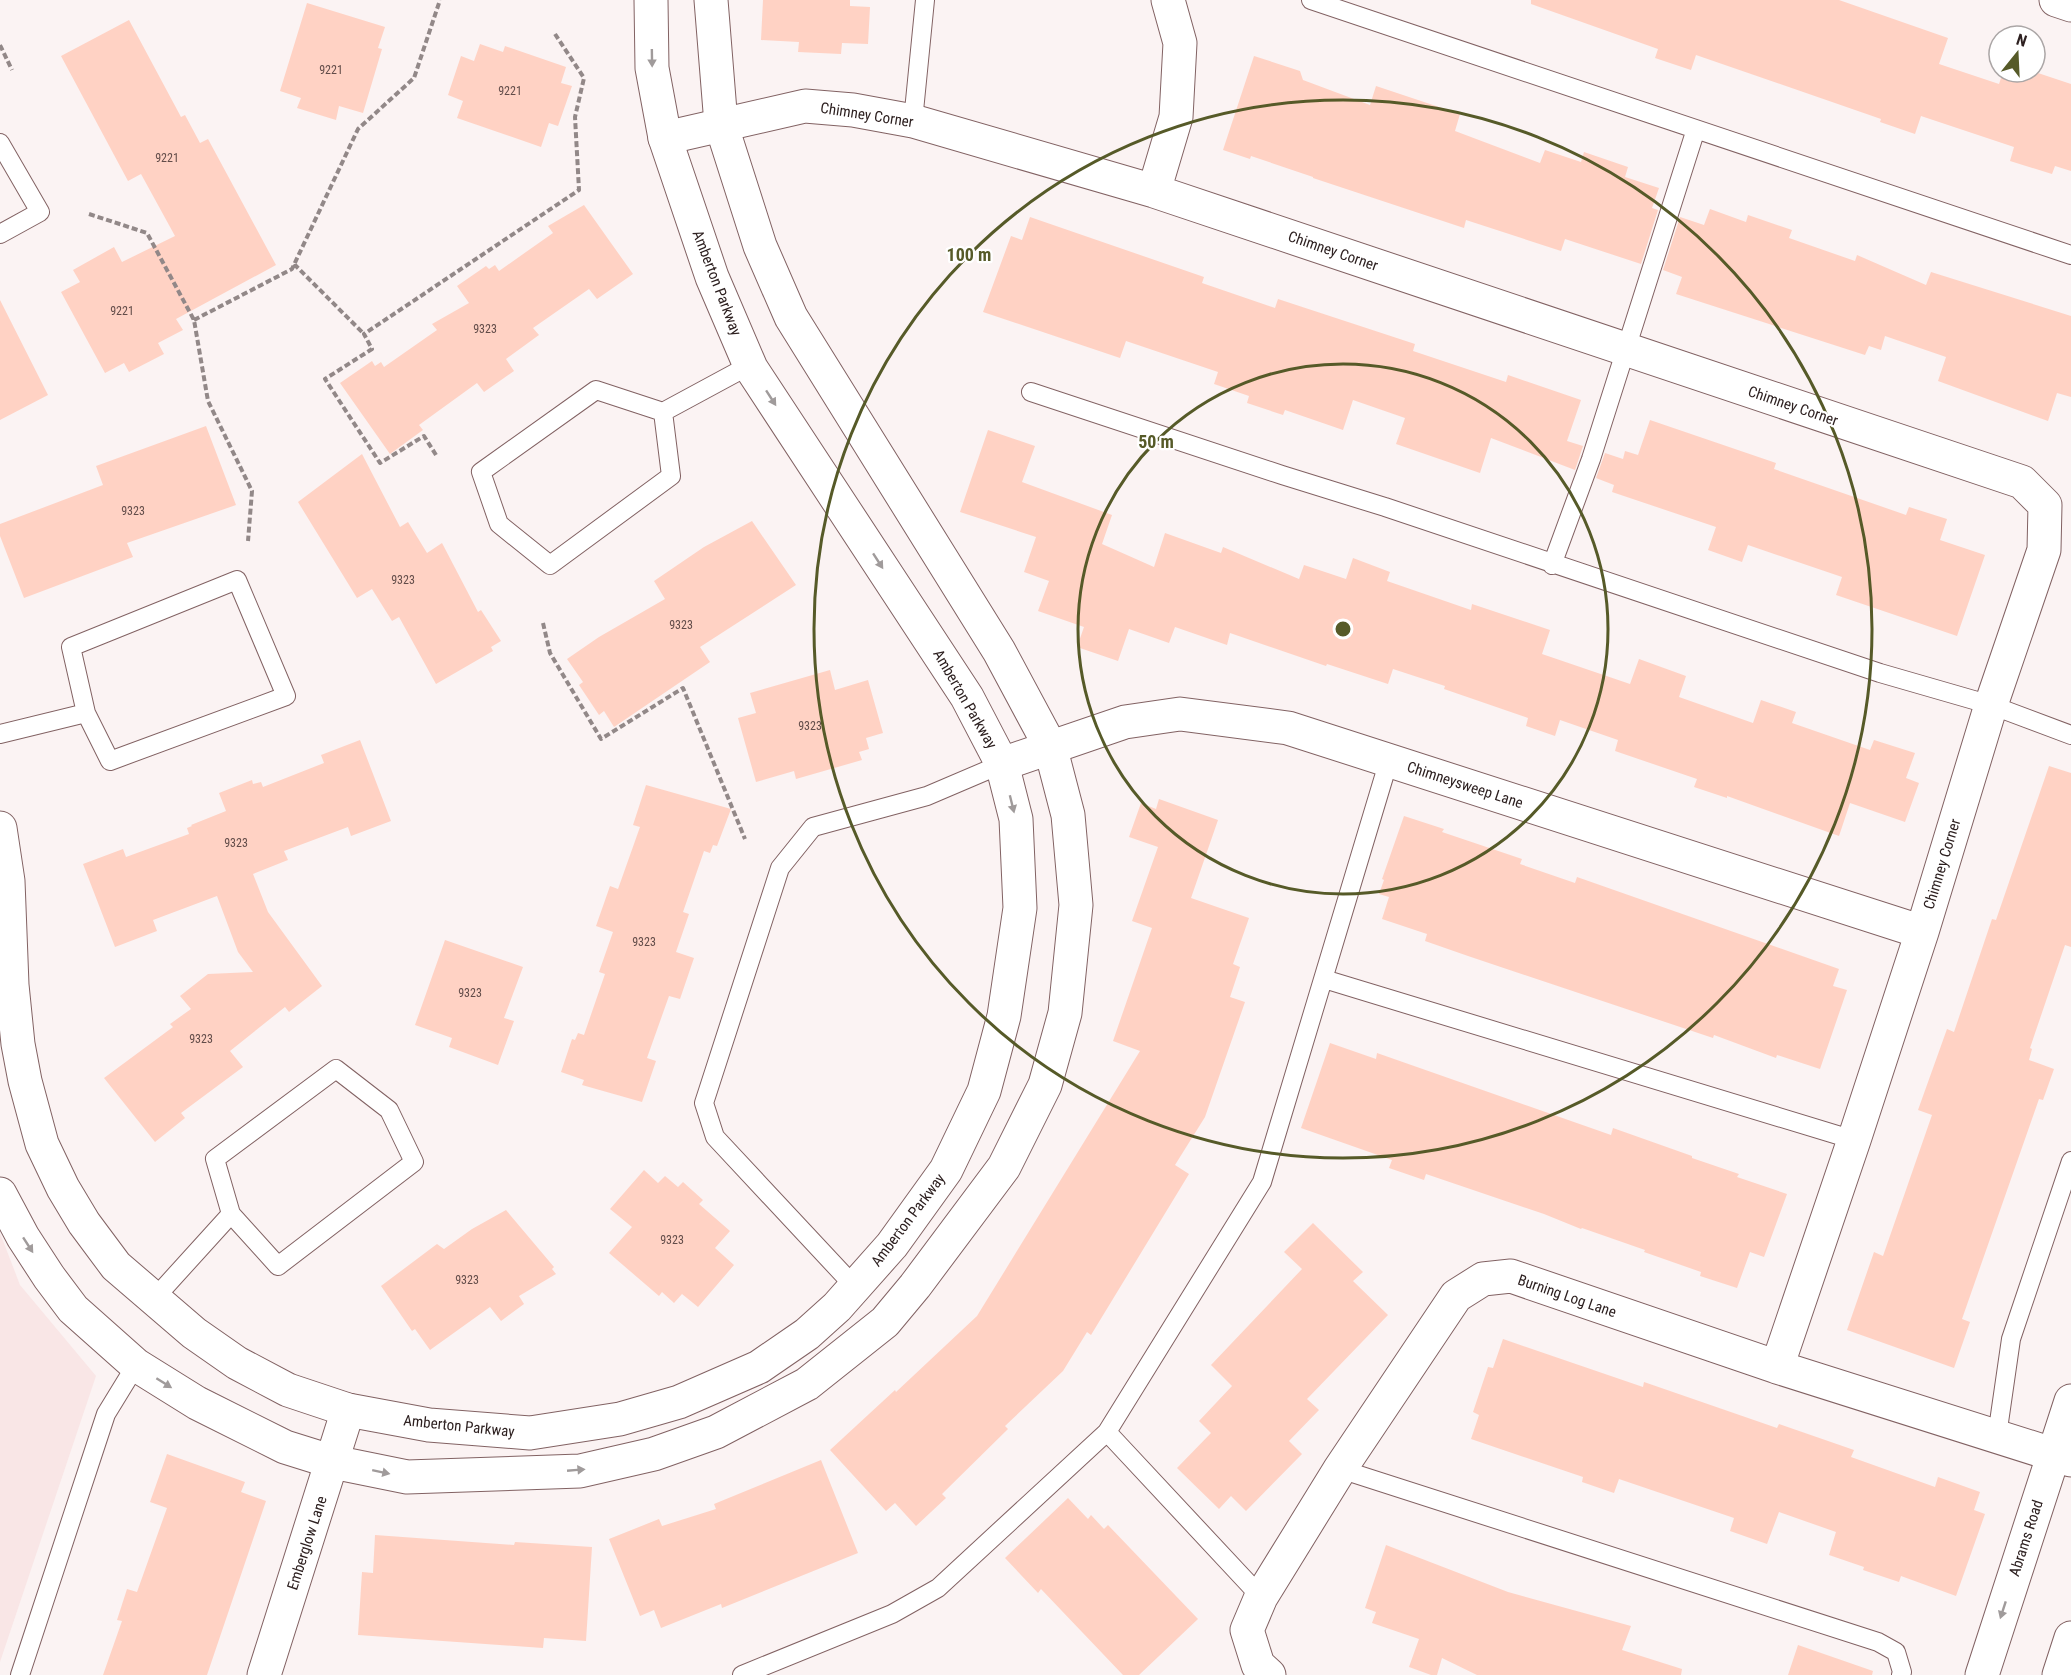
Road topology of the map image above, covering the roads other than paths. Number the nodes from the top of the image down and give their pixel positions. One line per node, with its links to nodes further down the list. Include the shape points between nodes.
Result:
1 (651, 0): 11 (street, Amberton Parkway, one-way to 11, via 652,68)
2 (711, 0): 9 (street)
3 (925, 0): 8 (lane)
4 (1168, 0): 13 (street, via 1180,43 1176,117)
5 (1311, 0): 10 (lane)
6 (2056, 0): 7 (street)
7 (2071, 5)
8 (913, 121): 9 (street, Chimney Corner, via 805,106); 13 (street, Chimney Corner)
9 (721, 124): 11 (street, Chimney Corner); 25 (street, via 760,246 791,317 999,651)
10 (1696, 129): 15 (lane); 16 (lane)
11 (665, 138): 17 (street, Amberton Parkway, via 712,278)
12 (0, 143): 14 (lane, via 40,212)
13 (1154, 191): 16 (street, Chimney Corner)
14 (0, 234)
15 (2071, 255)
16 (1625, 349): 20 (lane, via 1591,459); 21 (street, Chimney Corner, via 2022,482 2045,505 2044,550)
17 (750, 365): 19 (lane); 27 (street, Amberton Parkway, one-way to 27, via 967,697)
18 (1031, 392): 20 (lane)
19 (663, 412): 19 (lane, via 671,476 550,566 499,524 481,472 596,390)
20 (1552, 565): 21 (lane, via 1880,674)
21 (1991, 705): 24 (lane); 29 (street, Chimney Corner)
22 (86, 713): 22 (lane, via 110,761 286,696 237,580 71,646); 23 (lane)
23 (0, 734)
24 (2071, 735)
25 (1050, 746): 26 (street, Chimneysweep Lane, via 1125,722 1180,714 1288,728); 27 (street, Chimneysweep Lane); 44 (street, one-way to 25, via 407,1477 580,1471 654,1454 716,1432 807,1384 885,1322 1004,1167 1045,1084 1065,1013 1076,904 1068,815)
26 (1389, 760): 29 (street, Chimneysweep Lane); 30 (lane)
27 (1002, 764): 35 (street, Amberton Parkway, one-way to 35, via 1016,819 1020,908 1004,1016 984,1091 946,1170 892,1245); 35 (lane, via 927,796 813,827 780,868 704,1103 715,1137)
28 (0, 828): 36 (street, Amberton Parkway, via 8,881 18,1044 42,1144 84,1223 116,1266)
29 (1922, 932): 31 (street, Chimney Corner)
30 (1324, 979): 31 (lane); 41 (lane, via 1262,1182)
31 (1854, 1140): 38 (street, Chimney Corner)
32 (2071, 1161): 42 (lane, via 2012,1340)
33 (0, 1194): 37 (street, one-way to 37, via 23,1237 74,1310)
34 (231, 1214): 34 (lane, via 278,1266 414,1162 389,1110 336,1069 215,1159); 36 (lane)
35 (855, 1287): 40 (street, Amberton Parkway, via 807,1334 759,1367 679,1402 620,1419 530,1433 429,1425)
36 (153, 1300): 40 (street, Amberton Parkway, via 237,1363 288,1390)
37 (136, 1365): 44 (street, one-way to 44, via 196,1403 285,1447); 48 (lane, via 105,1414)
38 (1777, 1367): 42 (street, Burning Log Lane); 45 (street, Burning Log Lane, via 1511,1276 1483,1279 1456,1296)
39 (2071, 1401): 43 (street, Abrams Road)
40 (348, 1410): 44 (street, Emberglow Lane)
41 (1107, 1432): 46 (lane); 50 (lane, via 938,1588 892,1614)
42 (1997, 1436): 43 (street, Burning Log Lane)
43 (2062, 1457): 53 (street, Abrams Road, one-way to 53)
44 (333, 1462): 49 (street, Emberglow Lane)
45 (1340, 1468): 46 (street, Burning Log Lane); 52 (lane, via 1878,1642 1896,1652)
46 (1261, 1597): 51 (street, Burning Log Lane, via 1247,1630 1258,1665)
47 (2071, 1638): 54 (street)
48 (20, 1675)
49 (264, 1675)
50 (742, 1675)
51 (1269, 1675)
52 (1901, 1675)
53 (1982, 1675)
54 (2059, 1675)

